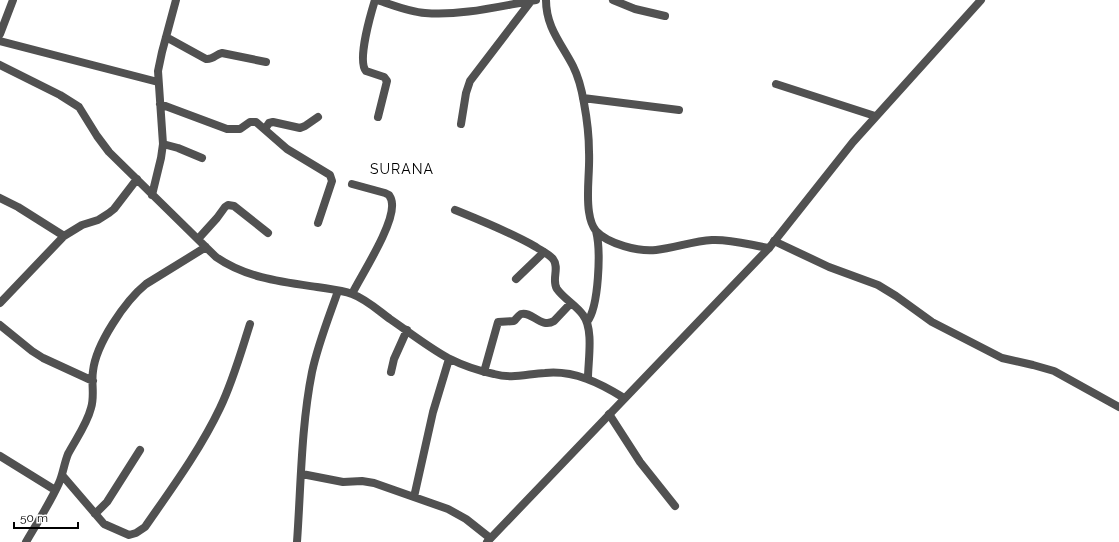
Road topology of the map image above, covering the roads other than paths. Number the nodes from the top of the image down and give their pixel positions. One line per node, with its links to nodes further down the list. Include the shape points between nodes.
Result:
1 (13, 0): 10 (street)
2 (176, 0): 11 (street)
3 (376, 0): 8 (street); 22 (street, via 366,33 363,65 366,71 384,77 387,81)
4 (534, 0): 8 (street, via 446,14 407,10); 23 (street, via 470,81)
5 (546, 0): 17 (street, via 549,23 574,68)
6 (613, 0): 9 (street, via 635,9)
7 (981, 0): 20 (street)
8 (394, 3)
9 (665, 16)
10 (0, 34)
11 (166, 37): 13 (street, via 206,59 222,53); 15 (street, via 159,62)
12 (0, 41): 15 (street)
13 (266, 62)
14 (0, 65): 27 (street, via 79,107 109,152)
15 (158, 82): 18 (street)
16 (776, 84): 20 (street)
17 (584, 98): 19 (street); 33 (street, via 589,144 588,211)
18 (160, 104): 24 (street, via 227,129 240,129 254,121); 25 (street)
19 (679, 110)
20 (875, 116): 37 (street)
21 (318, 117): 24 (street, via 303,128 273,122)
22 (378, 117)
23 (461, 124)
24 (265, 129): 32 (street, via 287,149 332,177)
25 (162, 144): 26 (street); 29 (street)
26 (202, 158)
27 (137, 179): 29 (street); 35 (street, via 109,213)
28 (352, 184): 42 (street, via 389,195 392,205 392,213 380,243)
29 (152, 195): 36 (street)
30 (0, 198): 35 (street)
31 (455, 210): 39 (street, via 516,236)
32 (318, 223)
33 (596, 231): 37 (street, via 622,246 646,250 713,240); 45 (street, via 600,259 596,296 592,314)
34 (268, 233): 36 (street, via 228,204)
35 (64, 236): 44 (street)
36 (198, 239): 38 (street)
37 (772, 244): 54 (street); 55 (street, via 878,285 932,322 1002,358 1054,371)
38 (206, 247): 41 (street, via 226,264 247,273); 53 (street, via 146,284 129,300 100,346 94,361)
39 (544, 252): 40 (street); 43 (street, via 554,260 555,286)
40 (516, 279)
41 (338, 291): 42 (street); 59 (street, via 312,372 305,416)
42 (352, 294): 48 (street)
43 (571, 303): 45 (street); 51 (street, via 551,324 526,314 518,316 514,321 498,322)
44 (0, 304)
45 (587, 322): 52 (street)
46 (250, 324): 64 (street, via 232,382 214,419 188,464 145,527 128,535 104,524)
47 (0, 325): 53 (street, via 43,358)
48 (407, 330): 49 (street); 50 (street)
49 (449, 359): 51 (street); 62 (street, via 433,412)
50 (391, 372)
51 (484, 372): 52 (street, via 516,377 552,372)
52 (588, 378): 54 (street)
53 (93, 381): 60 (street, via 91,407 65,460)
54 (624, 398): 56 (street)
55 (1119, 407)
56 (609, 414): 63 (street, via 640,462); 65 (street)
57 (140, 450): 64 (street, via 107,502)
58 (0, 456): 61 (street)
59 (302, 474): 62 (street, via 343,482 368,481); 67 (street)
60 (62, 475): 61 (street); 64 (street)
61 (55, 490): 66 (street)
62 (414, 497): 65 (street, via 460,515)
63 (675, 506)
64 (95, 514)
65 (489, 540)
66 (26, 542)
67 (297, 542)

